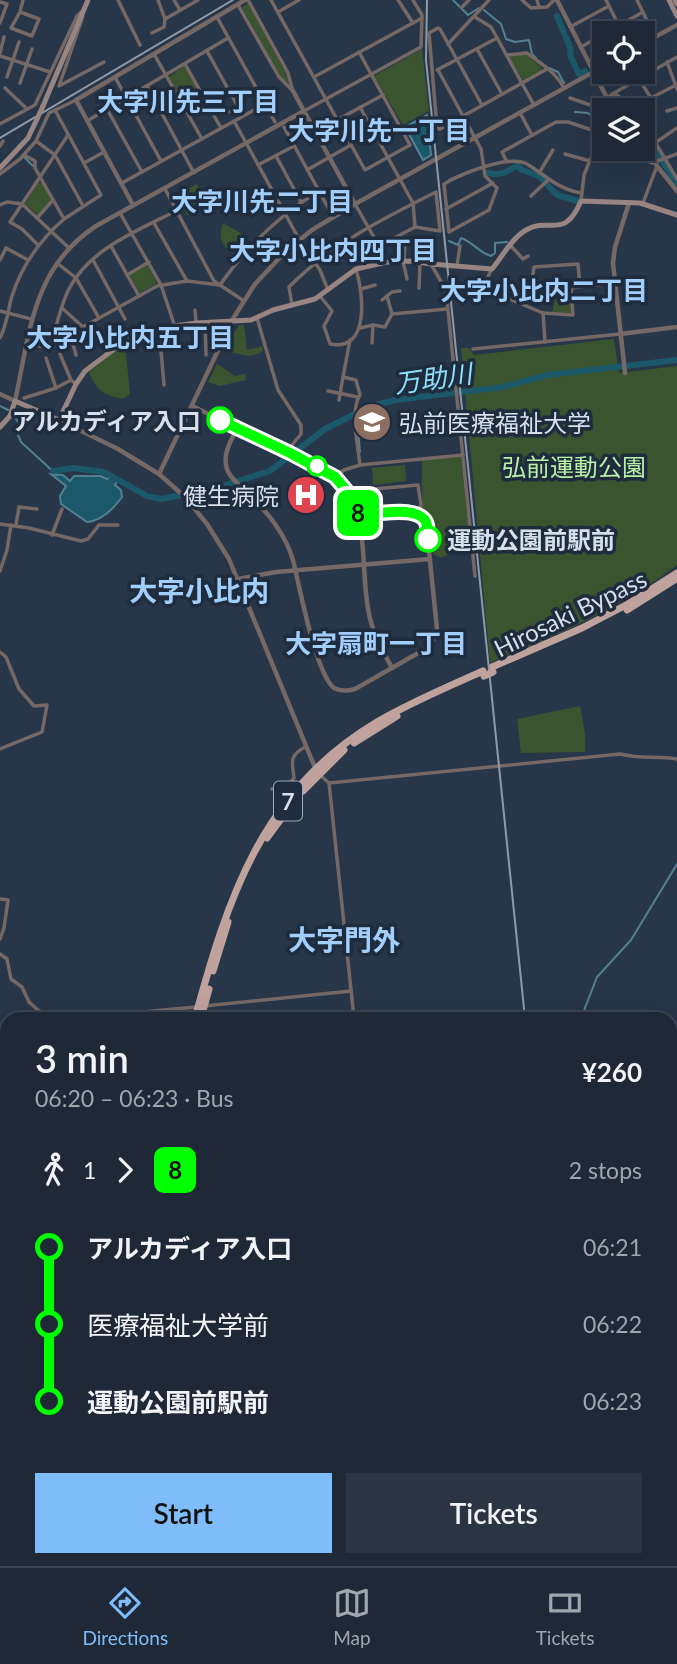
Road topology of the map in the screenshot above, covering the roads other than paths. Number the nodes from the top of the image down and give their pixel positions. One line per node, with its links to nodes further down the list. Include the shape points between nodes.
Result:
1 (23, 0): 27 (street)
2 (88, 0): 25 (main road)
3 (118, 0): 50 (street)
4 (158, 0): 34 (street)
5 (174, 0): 26 (street)
6 (198, 0): 26 (street)
7 (247, 0): 21 (street); 86 (street, via 288,73)
8 (271, 0): 28 (street)
9 (299, 0): 28 (street)
10 (398, 0): 39 (street)
11 (414, 0): 33 (street)
12 (469, 0): 23 (street)
13 (489, 0): 32 (street)
14 (522, 0): 24 (street, via 531,8)
15 (537, 0): 24 (street)
16 (606, 0): 22 (street)
17 (637, 0): 29 (street)
18 (669, 0): 30 (main road)
19 (554, 1): 24 (street); 41 (street)
20 (1, 2): 38 (street, via 7,4)
21 (238, 4): 31 (street); 86 (street, via 279,77)
22 (609, 6): 35 (street); 41 (street)
23 (463, 7)
24 (539, 7)
25 (85, 8): 62 (street, via 59,86); 70 (street); 152 (main road, bridge, via 28,138)
26 (180, 10): 34 (street)
27 (20, 12): 27 (street, via 11,28 32,36 39,19)
28 (278, 12): 76 (street)
29 (643, 12): 36 (street); 37 (street)
30 (677, 16)
31 (217, 17): 45 (street); 57 (street)
32 (475, 17): 46 (street, via 491,27); 49 (street)
33 (422, 18): 39 (street); 72 (street, via 421,47)
34 (166, 19): 42 (street, via 164,27)
35 (616, 21)
36 (628, 21)
37 (647, 21)
38 (0, 23)
39 (413, 23): 55 (street)
40 (677, 25): 44 (street)
41 (570, 27): 51 (street)
42 (152, 33)
43 (4, 37): 56 (street)
44 (655, 37)
45 (228, 38): 54 (street); 96 (street)
46 (497, 38): 53 (street); 58 (street)
47 (592, 41): 51 (street)
48 (19, 42): 60 (street)
49 (448, 44): 61 (street); 69 (street, via 440,29 429,33)
50 (140, 45)
51 (580, 48): 68 (street)
52 (32, 49): 65 (street)
53 (477, 49): 61 (street); 88 (street)
54 (207, 51): 64 (street); 100 (street)
55 (359, 52): 72 (street); 76 (street)
56 (0, 54): 60 (street)
57 (154, 54): 73 (street); 74 (street)
58 (507, 55): 66 (street, via 527,53); 78 (street)
59 (677, 57): 63 (street)
60 (13, 60): 65 (street); 75 (street)
61 (457, 60): 69 (street); 97 (street)
62 (104, 62)
63 (667, 62): 67 (street); 83 (street)
64 (185, 64): 73 (street); 119 (street)
65 (27, 65): 70 (street); 77 (street)
66 (547, 69): 78 (street); 85 (street, via 557,74)
67 (655, 69)
68 (592, 70)
69 (435, 71): 112 (street); 112 (street, via 437,128)
70 (50, 72): 102 (street, via 35,105)
71 (592, 73): 85 (street)
72 (371, 74): 89 (street); 94 (street)
73 (166, 75): 82 (street); 125 (street)
74 (115, 76): 90 (street); 95 (street)
75 (7, 77)
76 (314, 77): 94 (street)
77 (20, 83)
78 (522, 83): 88 (street); 98 (street)
79 (599, 84): 92 (street)
80 (630, 84): 87 (street)
81 (642, 84): 83 (street, via 651,98)
82 (147, 86): 90 (street); 134 (street)
83 (676, 87)
84 (5, 88): 102 (street)
85 (564, 88): 98 (street)
86 (293, 91): 106 (street)
87 (614, 93): 92 (street); 93 (street)
88 (502, 94): 97 (street)
89 (383, 95): 101 (street); 143 (street, via 410,145)
90 (127, 98): 104 (street); 145 (street)
91 (570, 98): 99 (street)
92 (607, 98)
93 (621, 98)
94 (326, 99): 106 (street); 113 (street)
95 (76, 100): 105 (street); 114 (street)
96 (265, 104): 111 (street); 117 (street)
97 (482, 105): 112 (street)
98 (534, 105): 108 (street)
99 (592, 106)
100 (238, 107): 109 (street); 111 (street)
101 (360, 107): 113 (street); 143 (street)
102 (26, 108): 116 (street)
103 (677, 108): 107 (street)
104 (107, 109): 114 (street); 155 (street)
105 (55, 110): 122 (street); 127 (street, via 48,113)
106 (304, 111): 129 (street); 142 (street)
107 (667, 111)
108 (520, 113): 123 (street); 124 (street)
109 (225, 114)
110 (0, 116): 116 (street)
111 (243, 116): 115 (street)
112 (463, 116): 124 (street)
113 (337, 120): 130 (street)
114 (87, 121): 135 (street)
115 (234, 121): 119 (street); 129 (street)
116 (2, 122)
117 (275, 122)
118 (284, 127): 132 (street)
119 (221, 128): 125 (street)
120 (677, 128): 128 (street)
121 (592, 130): 123 (street, via 556,122)
122 (68, 135): 138 (street); 149 (street)
123 (532, 135): 148 (street, via 502,152)
124 (475, 138): 153 (street); 161 (street)
125 (202, 139): 134 (street)
126 (3, 141): 131 (street)
127 (36, 141): 137 (street); 138 (street)
128 (655, 143): 144 (street)
129 (246, 144): 151 (street); 156 (street)
130 (351, 145): 142 (street); 143 (street, via 365,170)
131 (0, 146)
132 (294, 146): 140 (street); 154 (street)
133 (553, 149): 157 (street)
134 (181, 150): 145 (street); 156 (street)
135 (104, 152): 149 (street); 163 (street)
136 (677, 154): 144 (street)
137 (24, 155): 158 (street); 159 (street, via 35,161)
138 (55, 155): 159 (street); 179 (street)
139 (565, 155): 146 (street)
140 (276, 156): 151 (street); 172 (street)
141 (592, 156): 146 (street)
142 (330, 157): 154 (street); 176 (street)
143 (388, 158): 161 (street)
144 (664, 159): 150 (street); 160 (street)
145 (162, 161): 155 (street)
146 (590, 161): 168 (street)
147 (648, 161): 150 (street)
148 (507, 162): 153 (street); 157 (street, via 525,162)
149 (84, 163): 179 (street, via 101,194)
150 (656, 163): 167 (street); 177 (street)
151 (258, 165): 185 (street)
152 (0, 168)
153 (484, 169): 164 (street); 181 (street, via 468,171 444,184)
154 (307, 170): 166 (street)
155 (142, 172): 163 (street)
156 (194, 173): 165 (street)
157 (539, 173): 162 (street)
158 (0, 174)
159 (40, 177): 170 (street); 175 (street)
160 (677, 179)
161 (400, 180): 173 (street); 176 (street)
162 (546, 181): 168 (street); 169 (street)
163 (122, 183): 180 (street)
164 (493, 183): 181 (street); 181 (street, via 497,188 489,210 449,232)
165 (164, 189): 180 (street); 182 (street)
166 (318, 191): 172 (street); 183 (street)
167 (677, 191)
168 (580, 193): 171 (street)
169 (531, 195)
170 (53, 201): 187 (street); 188 (street)
171 (581, 201): 174 (main road); 200 (main road, via 568,222 526,229)
172 (301, 202): 185 (street)
173 (413, 203): 190 (street); 190 (street, via 436,192 440,231); 191 (street)
174 (629, 203): 177 (main road); 222 (street, via 614,253)
175 (22, 204): 178 (street); 187 (street); 196 (street, via 10,222)
176 (355, 204): 191 (street); 195 (street)
177 (643, 204): 186 (main road)
178 (0, 205)
179 (83, 205): 188 (street)
180 (133, 205): 184 (street)
181 (446, 209)
182 (176, 211): 189 (street); 224 (street)
183 (331, 212)
184 (120, 213): 193 (street); 201 (street)
185 (285, 214): 195 (street); 224 (street, via 246,249)
186 (677, 215)
187 (37, 218): 192 (street)
188 (64, 219): 192 (street)
189 (154, 223): 193 (street); 221 (street)
190 (415, 227): 191 (street, via 379,246)
191 (369, 228): 194 (street)
192 (51, 231): 196 (street); 201 (street)
193 (133, 234): 198 (street); 210 (street)
194 (351, 238): 202 (street); 203 (street)
195 (299, 239): 211 (street); 238 (street)
196 (38, 245): 206 (street)
197 (405, 245): 209 (street)
198 (111, 246): 207 (street); 218 (street)
199 (460, 246): 215 (street)
200 (511, 246): 204 (street, via 523,259); 217 (main road)
201 (69, 248): 213 (street)
202 (333, 249): 208 (street); 211 (street)
203 (358, 251)
204 (528, 256)
205 (0, 260): 206 (street, via 6,248)
206 (28, 260): 245 (street)
207 (93, 260): 219 (street); 240 (street)
208 (341, 260)
209 (403, 261): 212 (main road); 216 (main road); 220 (street)
210 (149, 262): 218 (street); 223 (street)
211 (315, 262): 232 (street); 239 (street, via 289,287)
212 (420, 262): 214 (main road); 229 (street)
213 (57, 263): 219 (street); 250 (street)
214 (432, 264): 215 (main road); 242 (street, via 445,285)
215 (457, 266): 217 (main road)
216 (356, 269): 231 (street); 232 (main road)
217 (491, 269): 226 (street)
218 (127, 275): 235 (street)
219 (76, 278): 241 (street); 248 (street)
220 (407, 279)
221 (187, 281): 223 (street); 224 (street)
222 (615, 283): 228 (street); 262 (street)
223 (161, 285): 235 (street); 257 (street)
224 (220, 285): 238 (street)
225 (375, 285): 231 (street)
226 (485, 285): 227 (street); 246 (street)
227 (453, 286)
228 (580, 287): 230 (street); 230 (street, via 578,264 534,267 532,280 556,289)
229 (419, 288)
230 (570, 288): 246 (street, via 573,315)
231 (361, 289): 261 (street)
232 (328, 290): 236 (main road)
233 (400, 291): 234 (street)
234 (387, 295): 237 (street); 247 (street)
235 (139, 296): 240 (street)
236 (320, 296): 239 (main road); 264 (street, via 332,311 324,326 330,344)
237 (382, 300)
238 (244, 301): 252 (street)
239 (292, 305): 249 (main road)
240 (118, 307): 248 (street); 251 (street)
241 (62, 308): 256 (street); 271 (street)
242 (447, 309): 247 (street); 297 (street)
243 (195, 310): 253 (street)
244 (0, 311): 245 (street)
245 (7, 313): 250 (street); 263 (street)
246 (543, 313): 266 (street)
247 (392, 314): 255 (street, via 385,327)
248 (99, 318): 256 (street)
249 (257, 318): 252 (main road); 296 (street, via 278,390 301,425 301,434)
250 (31, 319): 267 (street)
251 (125, 319)
252 (232, 321): 254 (main road); 292 (street)
253 (197, 323): 254 (main road); 257 (main road)
254 (205, 323): 276 (street)
255 (373, 325): 261 (street); 268 (street)
256 (83, 327): 269 (street)
257 (174, 327): 259 (main road)
258 (677, 327): 262 (street)
259 (159, 328): 270 (main road, via 138,332); 281 (street)
260 (116, 329): 270 (street)
261 (359, 329): 264 (street)
262 (620, 334): 266 (street); 278 (street)
263 (0, 338)
264 (350, 340): 279 (street)
265 (103, 341): 274 (street)
266 (545, 342): 272 (street)
267 (27, 343): 271 (street); 291 (street)
268 (372, 343)
269 (73, 344): 271 (street); 275 (street)
270 (120, 344): 274 (main road)
271 (51, 346)
272 (473, 349)
273 (60, 354): 282 (street)
274 (107, 354): 282 (main road)
275 (76, 355)
276 (206, 355)
277 (46, 358): 284 (street)
278 (624, 371)
279 (344, 377): 286 (street); 288 (street, via 356,380)
280 (157, 379): 281 (street)
281 (163, 379): 283 (street)
282 (74, 382): 284 (street); 293 (main road)
283 (164, 385)
284 (56, 388): 289 (street)
285 (328, 391): 286 (street)
286 (340, 393): 288 (street); 290 (street)
287 (0, 394): 291 (street)
288 (358, 397): 298 (street, via 355,416)
289 (24, 398)
290 (339, 400)
291 (15, 401): 293 (main road); 294 (main road)
292 (192, 406): 295 (street); 299 (street)
293 (59, 421): 299 (street)
294 (0, 427)
295 (237, 428): 296 (street); 313 (street, via 226,450 226,468 277,526)
296 (289, 452): 300 (street)
297 (463, 455): 298 (street); 315 (street)
298 (360, 465): 300 (street)
299 (159, 474): 316 (street, via 216,536)
300 (335, 477): 301 (street)
301 (351, 496): 304 (street, via 363,490 418,485 421,505); 305 (street)
302 (37, 509): 307 (street, via 19,507)
303 (62, 509): 309 (street)
304 (417, 513): 305 (street); 310 (street, via 427,526)
305 (359, 516): 311 (street)
306 (0, 524): 307 (street)
307 (13, 525): 309 (street); 312 (street)
308 (118, 525): 309 (street, via 99,525 81,541)
309 (52, 534)
310 (430, 559): 311 (street); 319 (street, via 435,637 427,648)
311 (363, 565): 313 (street); 319 (street, via 373,629)
312 (0, 571)
313 (295, 571): 316 (street); 319 (street, via 331,685 342,691 355,689)
314 (677, 575): 317 (highway, 7); 317 (highway, 7)
315 (475, 576)
316 (238, 579): 320 (street)
317 (659, 588): 323 (highway, Hirosaki Bypass / 7, bridge, via 639,604 580,635 483,674 402,714)
318 (0, 652): 321 (street, via 21,692 34,706 47,705 42,732)
319 (392, 668)
320 (305, 747): 323 (street); 325 (street, via 295,752 294,778 287,787)
321 (0, 749)
322 (677, 759): 324 (street, via 620,754)
323 (317, 772): 324 (street); 330 (highway, Hirosaki Bypass / 7, via 281,808 246,866 221,930)
324 (329, 783): 329 (street)
325 (272, 789)
326 (0, 900): 327 (street, via 8,900)
327 (0, 939)
328 (0, 954): 331 (street, via 7,959 11,979)
329 (351, 991): 330 (street); 334 (street)
330 (201, 1007): 332 (street); 333 (highway, Hirosaki Bypass / 7)
331 (43, 1012)
332 (152, 1012)
333 (200, 1012)
334 (353, 1012)

